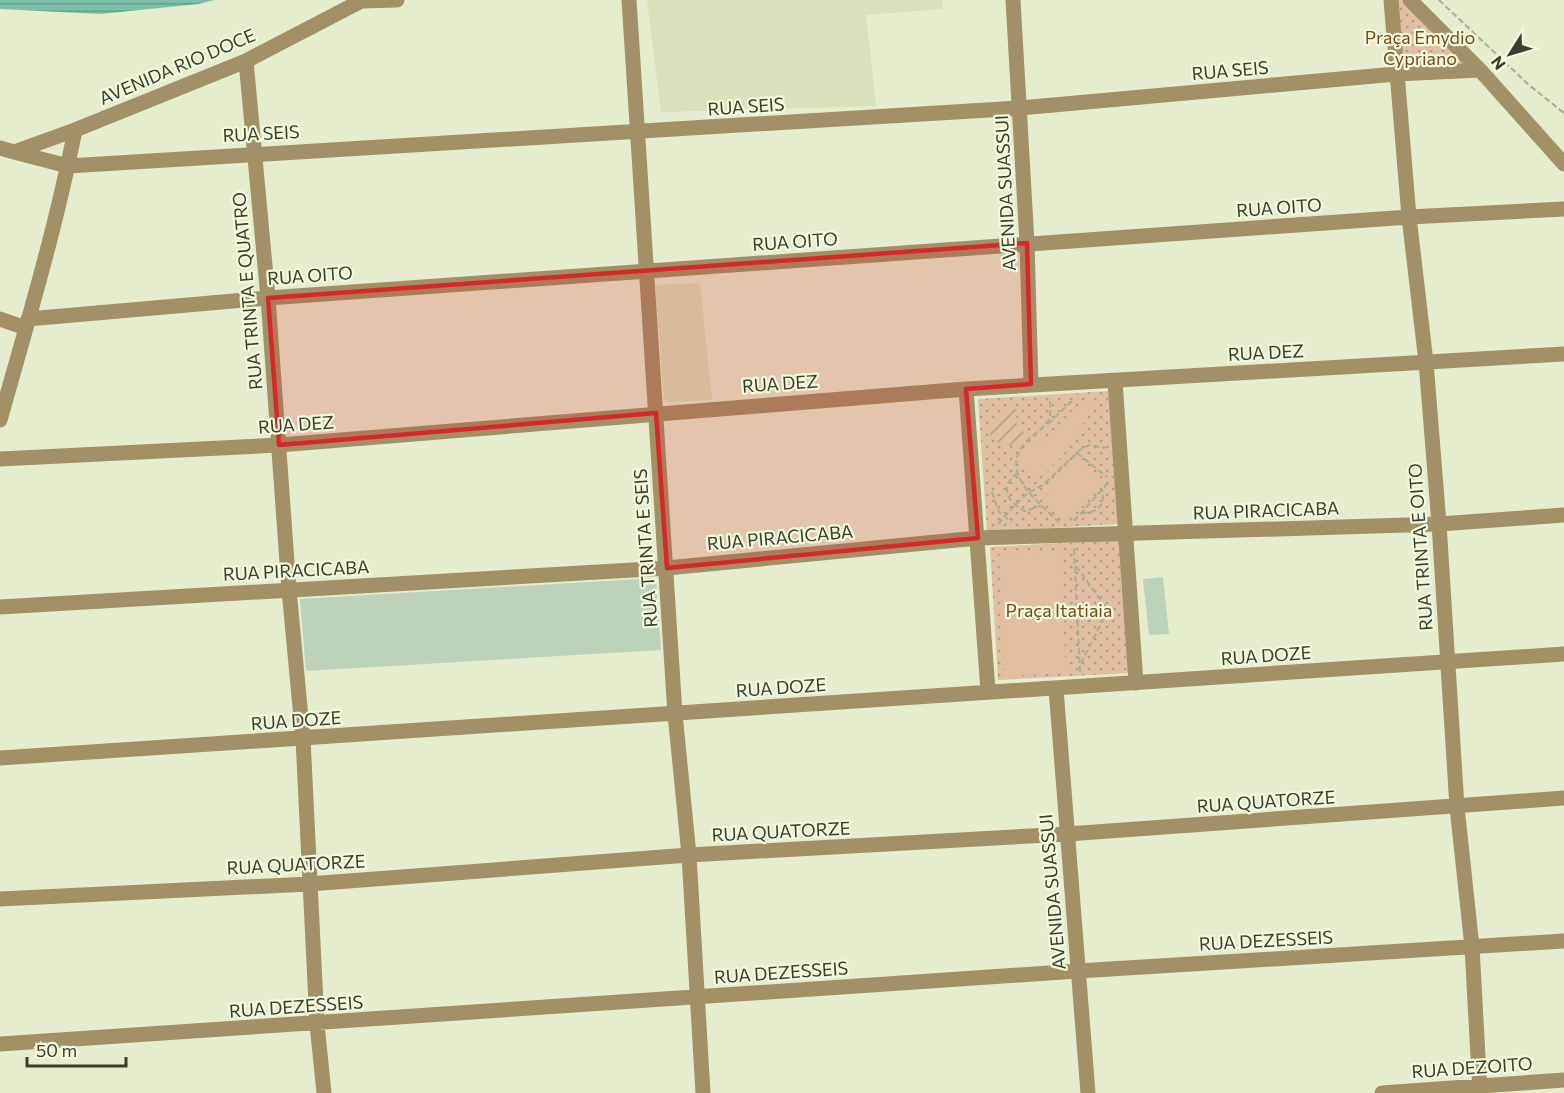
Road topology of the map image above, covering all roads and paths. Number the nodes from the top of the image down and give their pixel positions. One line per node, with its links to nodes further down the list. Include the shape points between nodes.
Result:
1 (362, 0): 2 (street); 8 (street, AVENIDA RIO DOCE)
2 (397, 0)
3 (629, 0): 14 (street, RUA TRINTA E SEIS)
4 (1013, 0): 11 (street, AVENIDA SUASSUI)
5 (1391, 0): 10 (street, RUA TRINTA E OITO)
6 (1410, 0): 9 (street)
7 (1439, 0): 12 (path, via 1528,85)
8 (246, 61): 13 (street, AVENIDA RIO DOCE); 16 (street, RUA TRINTA E QUATRO)
9 (1480, 70): 10 (street, RUA SEIS); 17 (street)
10 (1396, 74): 11 (street, RUA SEIS); 20 (street, RUA TRINTA E OITO)
11 (1020, 108): 14 (street, RUA SEIS); 21 (street, AVENIDA SUASSUI)
12 (1564, 113)
13 (75, 130): 15 (street, AVENIDA RIO DOCE); 18 (street)
14 (637, 132): 16 (street, RUA SEIS); 22 (street, RUA TRINTA E SEIS)
15 (7, 150): 18 (street, RUA SEIS)
16 (255, 153): 18 (street, RUA SEIS); 23 (street, RUA TRINTA E QUATRO)
17 (1564, 164)
18 (68, 166): 25 (street)
19 (1564, 209): 20 (street, RUA OITO)
20 (1409, 217): 21 (street, RUA OITO); 27 (street, RUA TRINTA E OITO)
21 (1028, 243): 22 (street, RUA OITO); 29 (street, AVENIDA SUASSUI)
22 (648, 271): 23 (street, RUA OITO); 33 (street, RUA TRINTA E SEIS)
23 (268, 298): 25 (street, RUA OITO); 36 (street, RUA TRINTA E QUATRO)
24 (0, 319): 25 (street)
25 (27, 324): 34 (street)
26 (1564, 354): 27 (street, RUA DEZ)
27 (1426, 362): 28 (street, RUA DEZ); 50 (street, RUA TRINTA E OITO)
28 (1115, 381): 29 (street, RUA DEZ); 54 (street)
29 (1031, 384): 30 (street, RUA DEZ)
30 (966, 388): 33 (street, RUA DEZ); 55 (street)
31 (1074, 399): 35 (path)
32 (1050, 401): 35 (path)
33 (656, 413): 36 (street, RUA DEZ); 57 (street, RUA TRINTA E SEIS)
34 (0, 420)
35 (1046, 426): 40 (path, via 1024,444 1017,460)
36 (279, 445): 39 (street, RUA DEZ); 58 (street, RUA TRINTA E QUATRO)
37 (1109, 448): 38 (path, via 1089,445)
38 (1077, 453): 41 (path, via 1111,480); 43 (path)
39 (0, 459)
40 (1018, 473): 43 (path); 44 (path, via 1012,477 1007,491)
41 (1102, 489): 46 (path); 46 (path, via 1102,506)
42 (992, 492): 48 (path)
43 (1028, 494): 44 (path); 45 (path)
44 (1014, 506): 45 (path, via 1025,511); 48 (path)
45 (1041, 506): 49 (path)
46 (1082, 513): 53 (path)
47 (1564, 516): 50 (street, RUA PIRACICABA)
48 (1004, 517): 51 (path); 52 (path)
49 (1061, 524)
50 (1439, 524): 54 (street, RUA PIRACICABA); 64 (street, RUA TRINTA E OITO)
51 (1018, 525)
52 (994, 528)
53 (1073, 529): 54 (street, RUA PIRACICABA); 55 (street, RUA PIRACICABA); 56 (path)
54 (1125, 533): 60 (street)
55 (978, 538): 57 (street, RUA PIRACICABA); 69 (street)
56 (1075, 565): 61 (path); 62 (path)
57 (667, 568): 58 (street, RUA PIRACICABA); 70 (street, RUA TRINTA E SEIS)
58 (289, 590): 59 (street, RUA PIRACICABA); 71 (street, RUA TRINTA E QUATRO)
59 (0, 607)
60 (1131, 607): 61 (path); 66 (street)
61 (1108, 610): 62 (path); 65 (path)
62 (1077, 614): 65 (path)
63 (1564, 654): 64 (street, RUA DOZE)
64 (1447, 663): 66 (street, RUA DOZE); 74 (street, RUA TRINTA E OITO)
65 (1080, 666): 67 (path)
66 (1136, 683): 67 (street, RUA DOZE)
67 (1081, 687): 68 (street, RUA DOZE)
68 (1056, 689): 69 (street, RUA DOZE); 75 (street, AVENIDA SUASSUI)
69 (988, 691): 70 (street, RUA DOZE)
70 (675, 714): 71 (street, RUA DOZE); 76 (street, RUA TRINTA E SEIS)
71 (303, 739): 72 (street, RUA DOZE); 77 (street, RUA TRINTA E QUATRO)
72 (0, 758)
73 (1564, 798): 74 (street, RUA QUATORZE)
74 (1457, 807): 75 (street, RUA QUATORZE); 80 (street, RUA TRINTA E OITO)
75 (1067, 834): 76 (street, RUA QUATORZE); 81 (street, AVENIDA SUASSUI)
76 (689, 855): 77 (street, RUA QUATORZE); 82 (street, RUA TRINTA E SEIS)
77 (309, 884): 78 (street, RUA QUATORZE); 83 (street, RUA TRINTA E QUATRO)
78 (0, 899)
79 (1564, 941): 80 (street, RUA DEZESSEIS)
80 (1472, 947): 81 (street, RUA DEZESSEIS); 86 (street, RUA TRINTA E OITO)
81 (1078, 971): 82 (street, RUA DEZESSEIS); 89 (street, AVENIDA SUASSUI)
82 (696, 997): 83 (street, RUA DEZESSEIS); 88 (street, RUA TRINTA E SEIS)
83 (318, 1024): 84 (street, RUA DEZESSEIS); 87 (street, RUA TRINTA E QUATRO)
84 (0, 1044)
85 (1564, 1080): 86 (street, RUA DEZOITO)
86 (1480, 1090): 90 (street, RUA DEZOITO)
87 (324, 1093)
88 (703, 1093)
89 (1088, 1093)
90 (1382, 1093)

